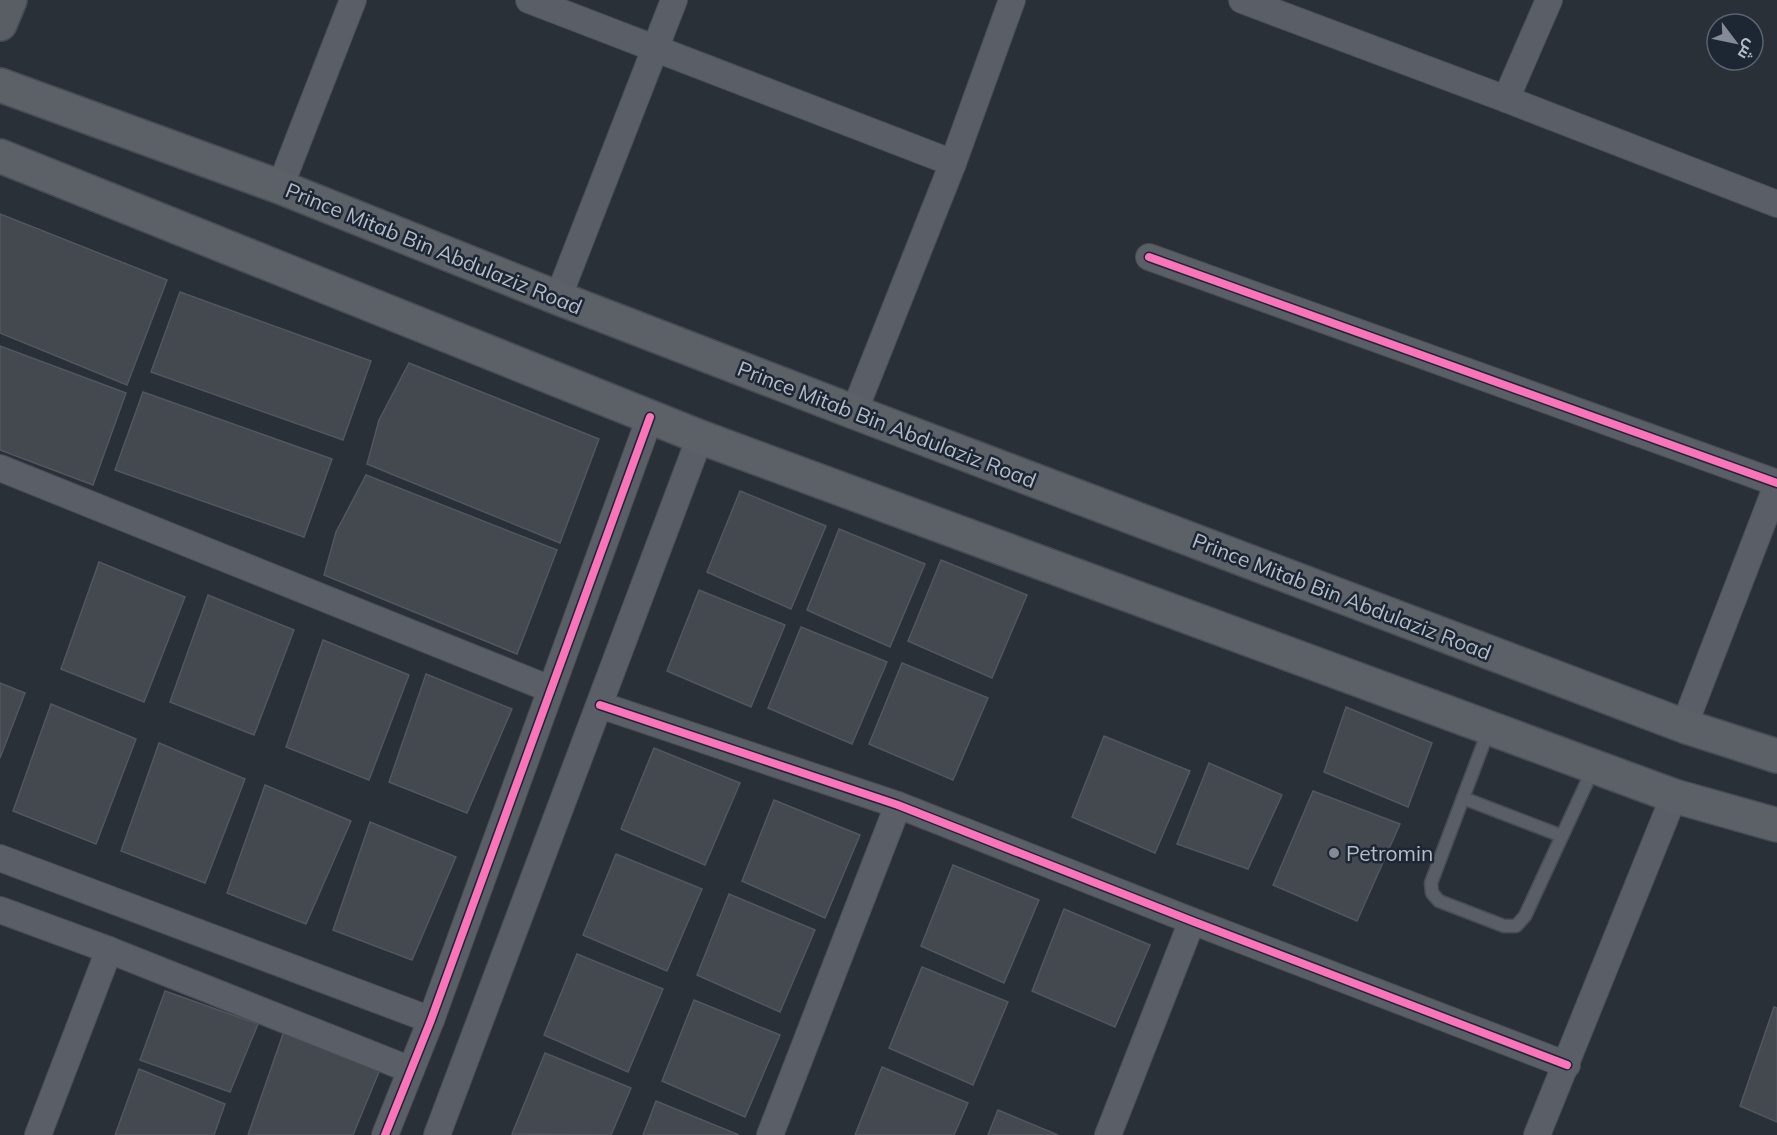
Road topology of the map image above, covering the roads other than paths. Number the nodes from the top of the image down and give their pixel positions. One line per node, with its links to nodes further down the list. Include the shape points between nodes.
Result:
1 (10, 0): 8 (street)
2 (353, 0): 14 (street)
3 (529, 0): 9 (street)
4 (674, 0): 9 (street)
5 (1012, 0): 13 (street)
6 (1242, 0): 11 (street)
7 (1549, 0): 11 (street)
8 (0, 24)
9 (655, 48): 13 (street); 17 (street)
10 (0, 85): 14 (main road, Prince Mitab Bin Abdulaziz Road)
11 (1506, 99): 15 (street)
12 (0, 156): 19 (main road)
13 (953, 163): 18 (street)
14 (280, 187): 17 (main road, Prince Mitab Bin Abdulaziz Road)
15 (1777, 204)
16 (1149, 257): 22 (street)
17 (558, 298): 18 (main road, Prince Mitab Bin Abdulaziz Road)
18 (854, 412): 25 (main road, Prince Mitab Bin Abdulaziz Road)
19 (650, 417): 20 (main road); 23 (street)
20 (700, 437): 24 (street); 26 (main road)
21 (0, 468): 23 (street)
22 (1777, 484): 25 (street)
23 (550, 689): 38 (street)
24 (600, 705): 31 (street); 43 (street)
25 (1684, 726): 27 (main road, Prince Mitab Bin Abdulaziz Road)
26 (1489, 728): 28 (main road); 30 (lane)
27 (1777, 756)
28 (1594, 766): 29 (main road); 33 (lane)
29 (1674, 796): 32 (main road); 39 (street)
30 (1463, 798): 33 (lane); 33 (lane, via 1431,883 1432,893 1439,901 1504,926 1516,926 1525,916)
31 (898, 805): 36 (street); 44 (street)
32 (1777, 825)
33 (1562, 836)
34 (0, 858): 38 (street)
35 (0, 910): 37 (street)
36 (1192, 921): 39 (street); 45 (street)
37 (109, 950): 40 (street); 41 (street)
38 (431, 1020): 40 (street)
39 (1567, 1065): 46 (street)
40 (411, 1070): 42 (street)
41 (38, 1135)
42 (385, 1135)
43 (437, 1135)
44 (770, 1135)
45 (1108, 1135)
46 (1537, 1135)

